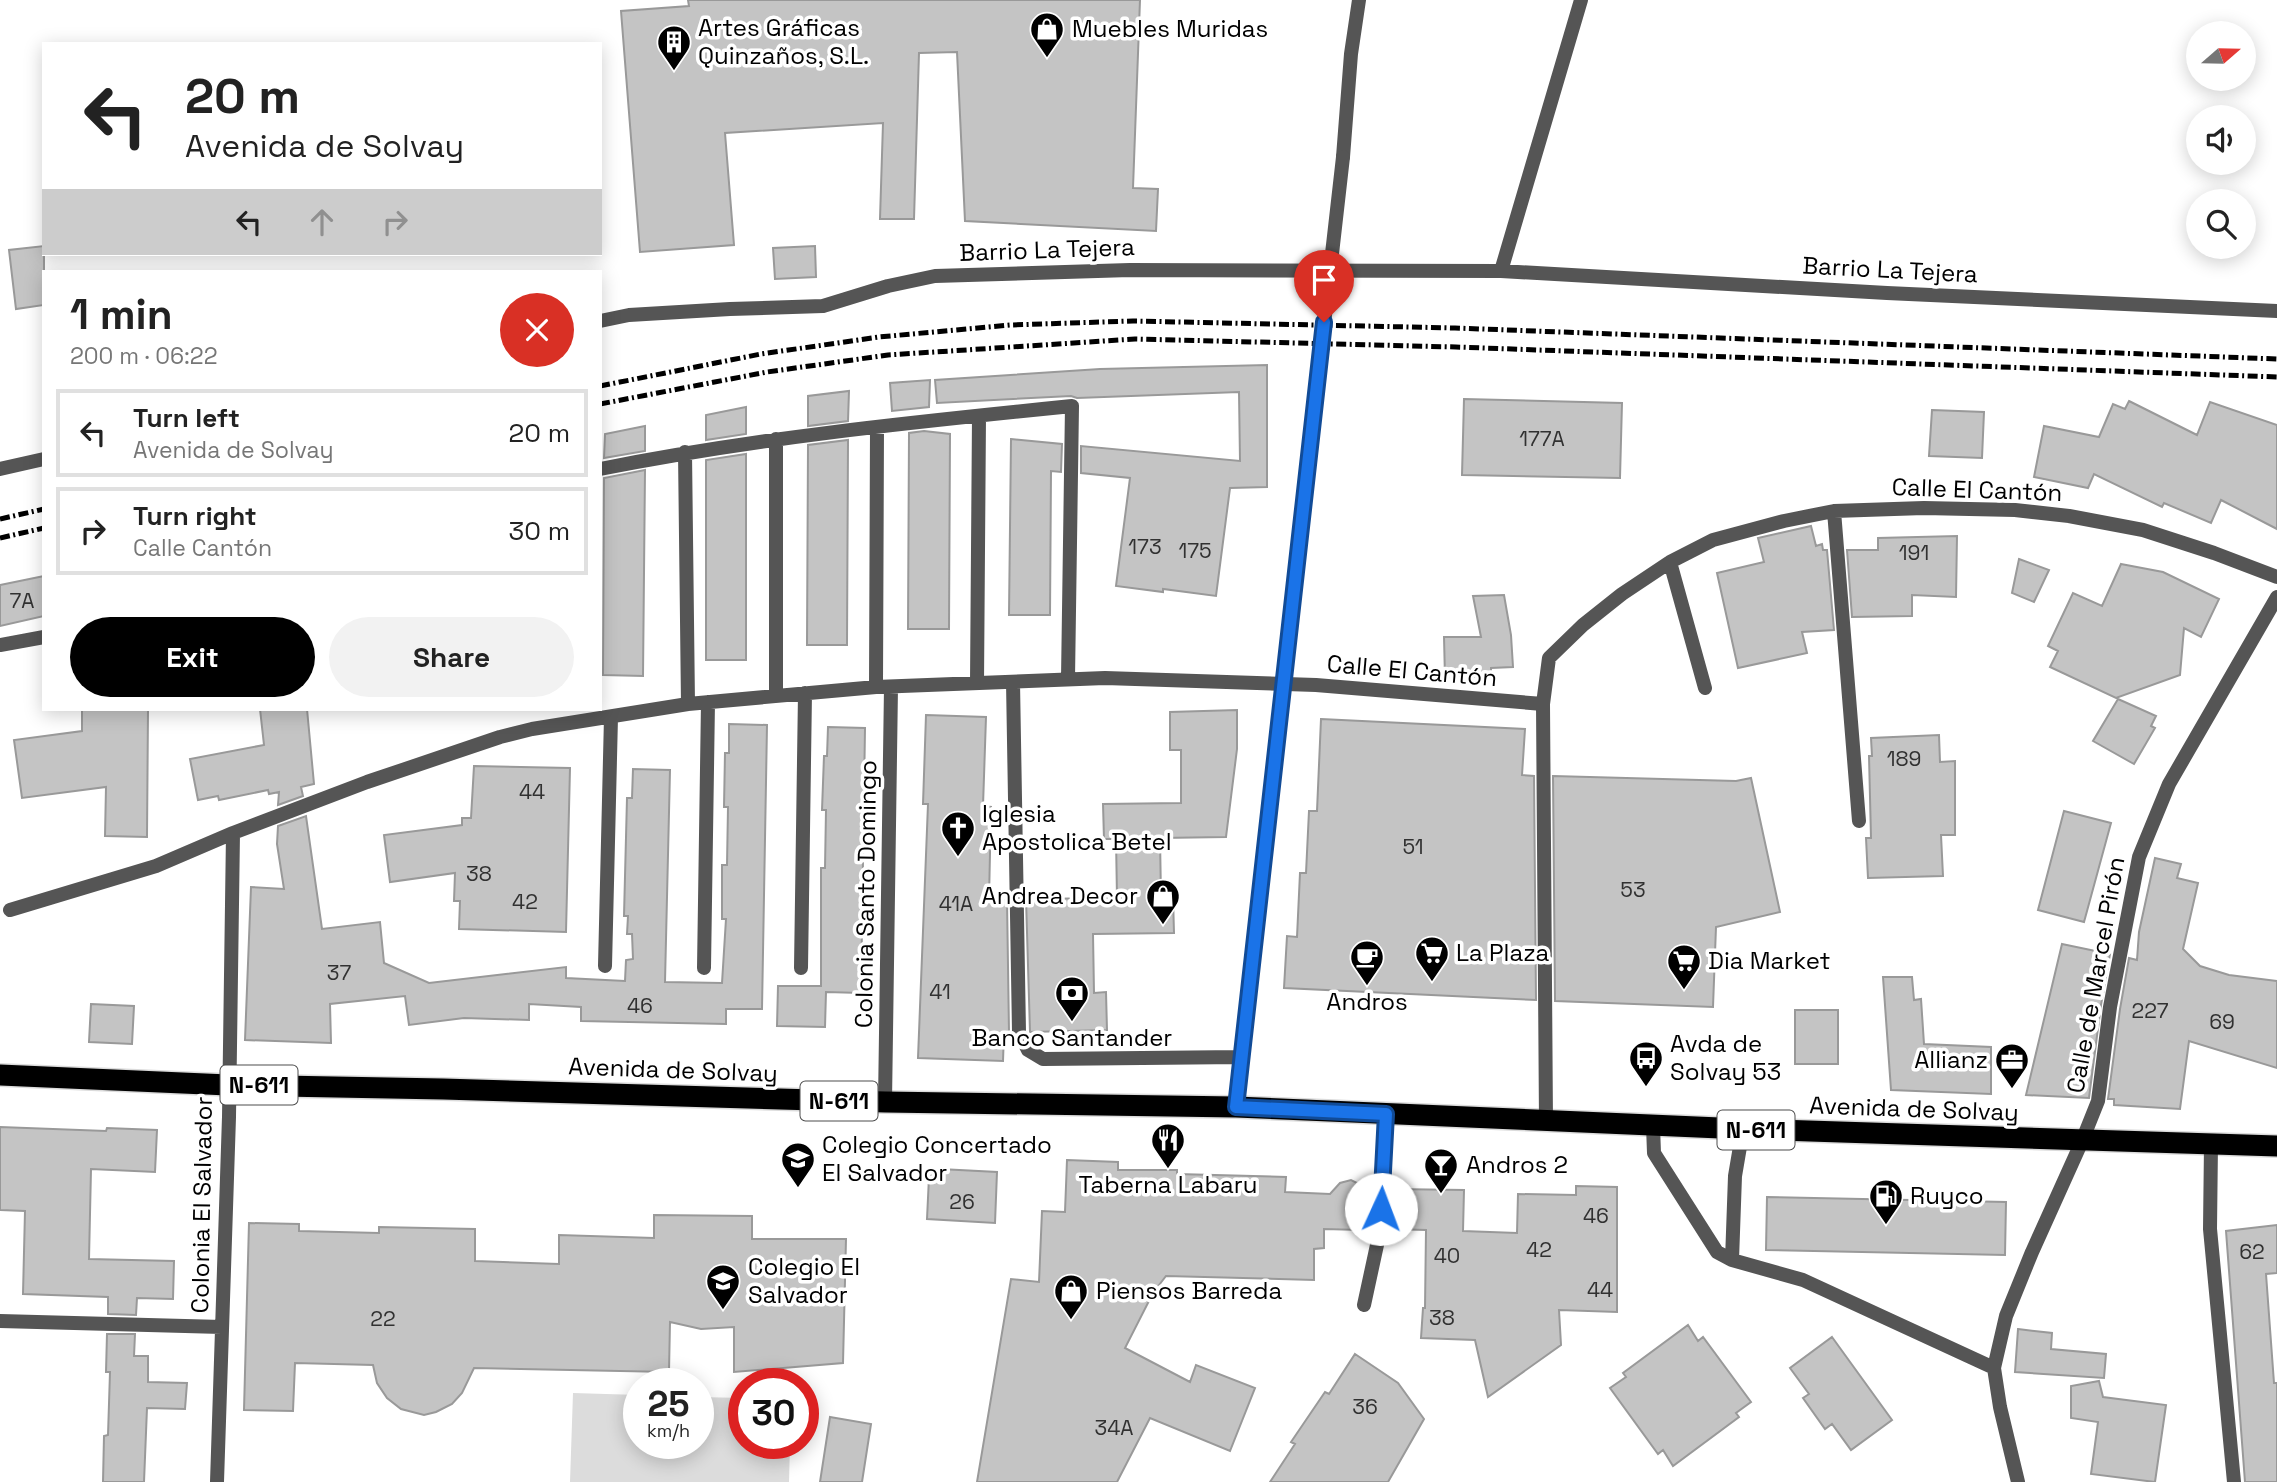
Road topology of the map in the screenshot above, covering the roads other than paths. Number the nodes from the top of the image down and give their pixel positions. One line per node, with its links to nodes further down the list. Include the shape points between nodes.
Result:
1 (1359, 0): 37 (street, bridge)
2 (1581, 0): 3 (street)
3 (1501, 271): 4 (street, Barrio La Tejera); 5 (street, Barrio La Tejera, via 1130,270 935,276 823,306 641,314)
4 (2277, 311)
5 (602, 321)
6 (979, 416): 7 (street); 19 (street, via 1072,406); 21 (street)
7 (877, 428): 8 (street); 22 (street, Colonia Santo Domingo)
8 (775, 439): 9 (street); 25 (street)
9 (685, 452): 12 (street); 27 (street)
10 (42, 459): 11 (street)
11 (0, 469)
12 (602, 469)
13 (1834, 511): 14 (street, Calle El Cantón, via 1722,537); 15 (street, Calle El Cantón, via 1924,508 2069,516 2143,530); 31 (street)
14 (1671, 562): 23 (street); 28 (street, Calle El Cantón, via 1622,594 1549,658)
15 (2277, 577)
16 (2277, 597): 46 (street, Calle de Marcel Pirón, via 2169,783 2139,857 2110,1007 2098,1101)
17 (42, 637): 18 (street)
18 (0, 645)
19 (1068, 679): 20 (street); 28 (street, Calle El Cantón, via 1275,683)
20 (1013, 681): 21 (street); 37 (street, via 1019,1032 1028,1050 1043,1059)
21 (977, 683): 22 (street)
22 (884, 687): 24 (street); 40 (street, Colonia Santo Domingo)
23 (1705, 688)
24 (805, 693): 25 (street); 36 (street)
25 (776, 695): 26 (street)
26 (708, 702): 27 (street); 35 (street)
27 (688, 704): 30 (street)
28 (1543, 704): 43 (street, Calle El Cantón)
29 (578, 715): 30 (street); 32 (street, via 367,782)
30 (611, 716): 34 (street)
31 (1859, 821)
32 (233, 833): 33 (street, via 156,866); 39 (street)
33 (10, 910)
34 (605, 966)
35 (704, 968)
36 (802, 968)
37 (1241, 1057): 41 (street)
38 (0, 1075): 39 (highway, Avenida de Solvay / N-611)
39 (228, 1085): 40 (highway, Avenida de Solvay / N-611); 52 (street, Colonia El Salvador)
40 (885, 1102): 41 (highway, Avenida de Solvay / N-611)
41 (1236, 1107): 42 (highway, Avenida de Solvay / N-611)
42 (1386, 1114): 43 (highway, Avenida de Solvay / N-611); 50 (street, via 1380,1231)
43 (1546, 1122): 44 (highway, Avenida de Solvay / N-611)
44 (1653, 1126): 45 (highway, Avenida de Solvay / N-611); 49 (street, via 1654,1153 1664,1170 1717,1252)
45 (1743, 1129): 46 (highway, Avenida de Solvay / N-611); 49 (street, via 1735,1177)
46 (2082, 1141): 47 (highway, Avenida de Solvay / N-611); 53 (street, via 2006,1316)
47 (2211, 1144): 48 (highway, Avenida de Solvay / N-611); 56 (street, via 2210,1229)
48 (2277, 1146)
49 (1732, 1260): 53 (street, via 1803,1280)
50 (1364, 1305)
51 (0, 1321): 52 (street, Colonia El Salvador)
52 (222, 1327): 54 (street, Colonia El Salvador)
53 (1994, 1368): 55 (street)
54 (217, 1482)
55 (2018, 1482)
56 (2234, 1482)

